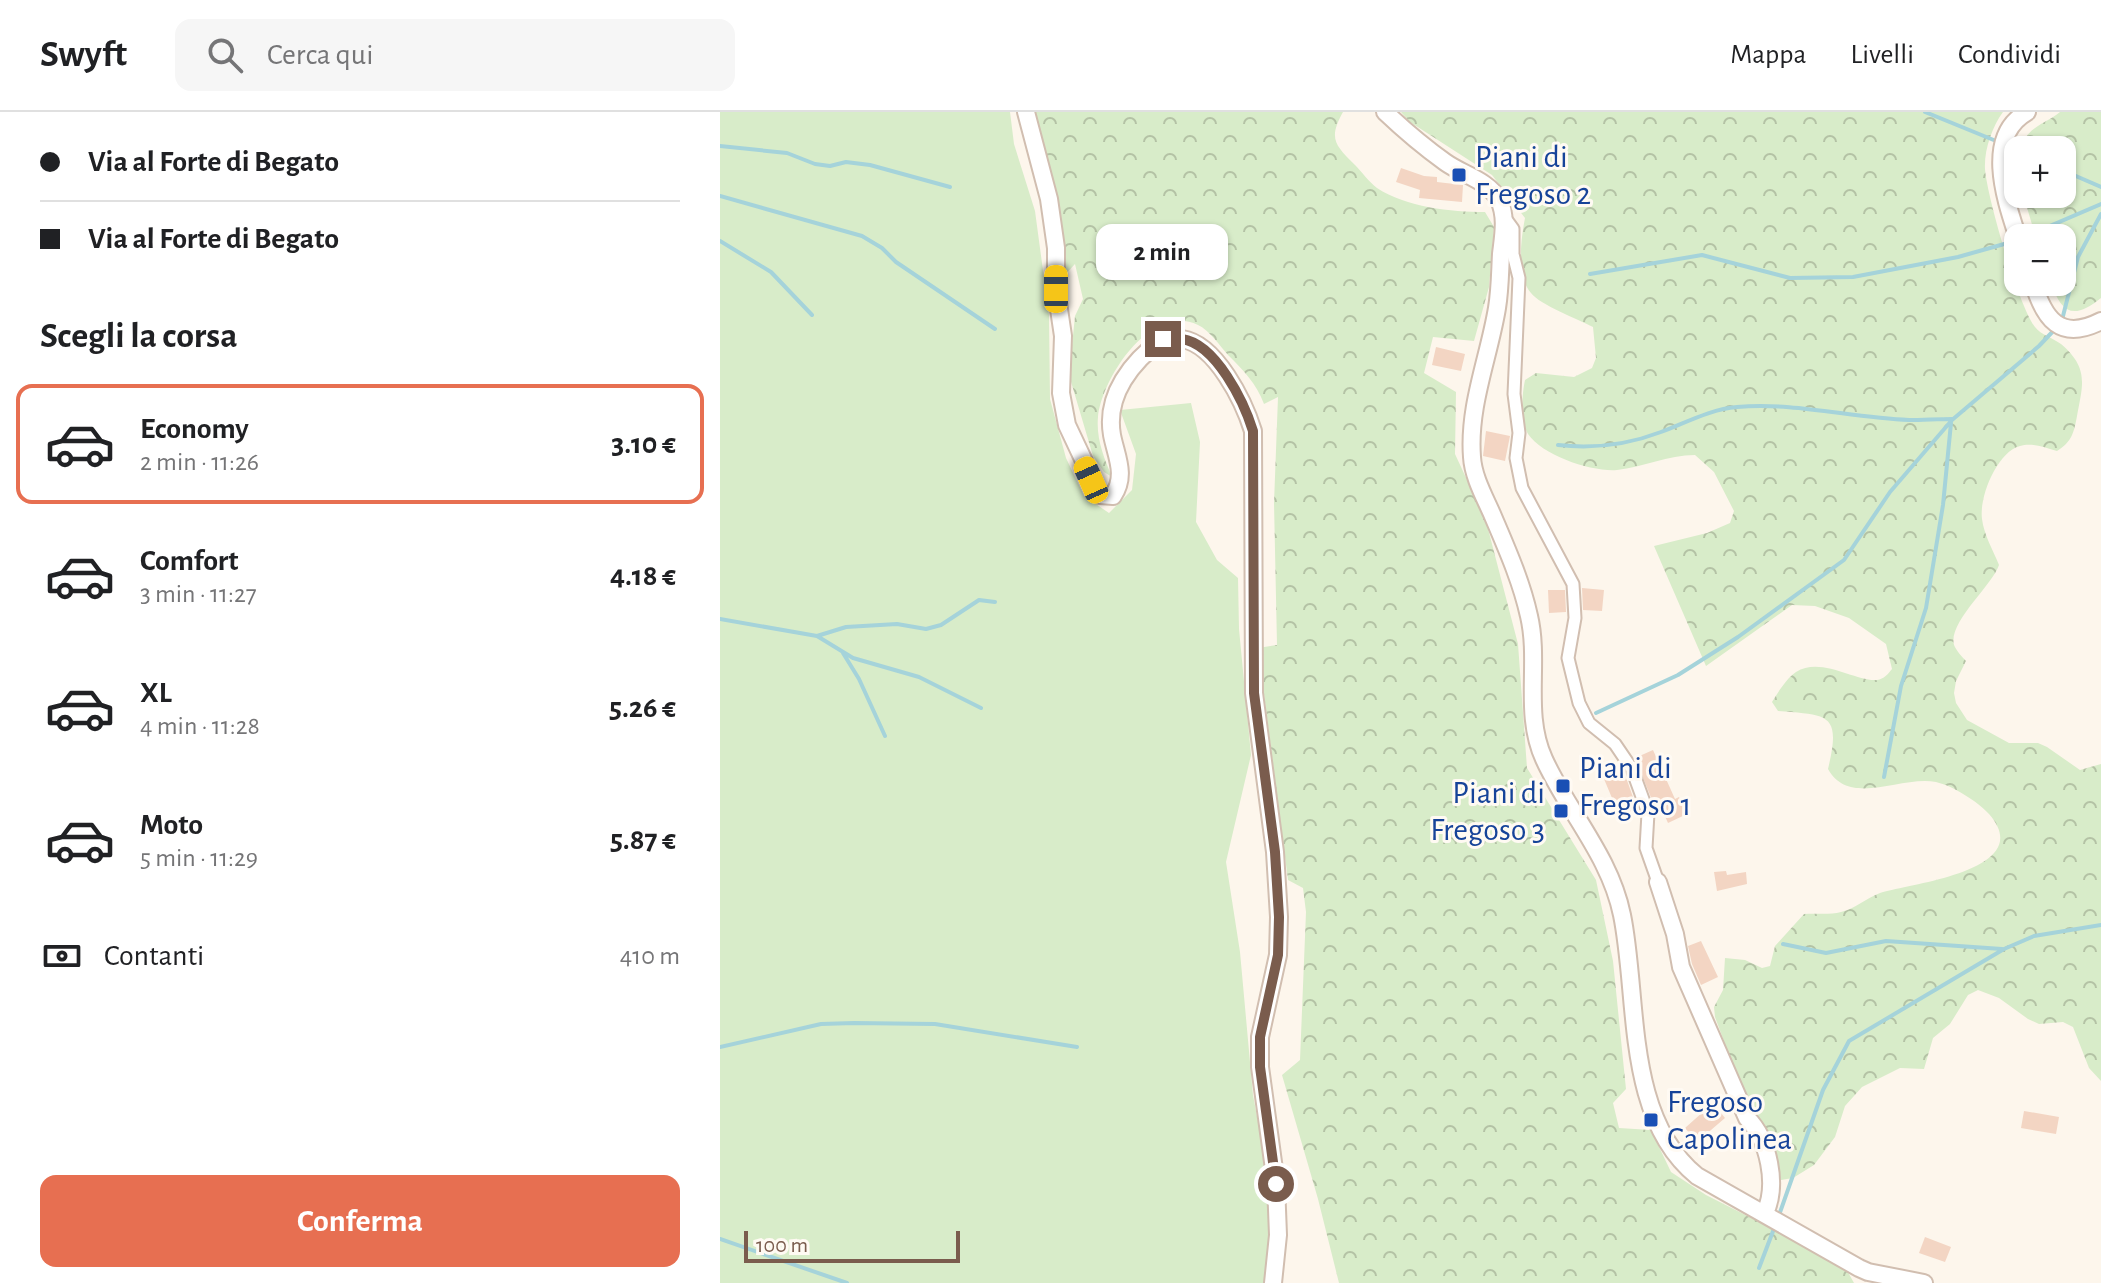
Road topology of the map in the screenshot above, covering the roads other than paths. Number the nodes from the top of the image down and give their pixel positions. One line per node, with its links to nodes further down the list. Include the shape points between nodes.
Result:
1 (1026, 112): 10 (street, via 1056,248 1061,393 1067,425 1100,495 1113,496 1120,479 1111,432 1116,390 1163,339 1185,339 1204,351 1228,376 1253,431 1254,693 1279,917 1278,955 1260,1037 1276,1184)
2 (1385, 112): 4 (street, via 1448,164 1487,185)
3 (2027, 112): 5 (street, via 2007,132 2000,167)
4 (1504, 217): 8 (street, via 1513,229 1519,278 1514,394 1522,488 1573,584 1575,618 1568,658 1579,703 1589,723 1623,752 1632,769 1648,813 1646,848); 9 (street, via 1497,307 1472,421 1472,459 1528,611 1535,642 1536,738 1614,886 1639,1061 1665,1137 1680,1162 1697,1176)
5 (2014, 224)
6 (2039, 296): 7 (street, via 2048,318 2066,329)
7 (2101, 321)
8 (1658, 882): 9 (street, via 1681,967 1747,1118 1765,1146 1770,1202)
9 (1765, 1213): 11 (street, via 1868,1272)
10 (1273, 1283)
11 (1924, 1283)

